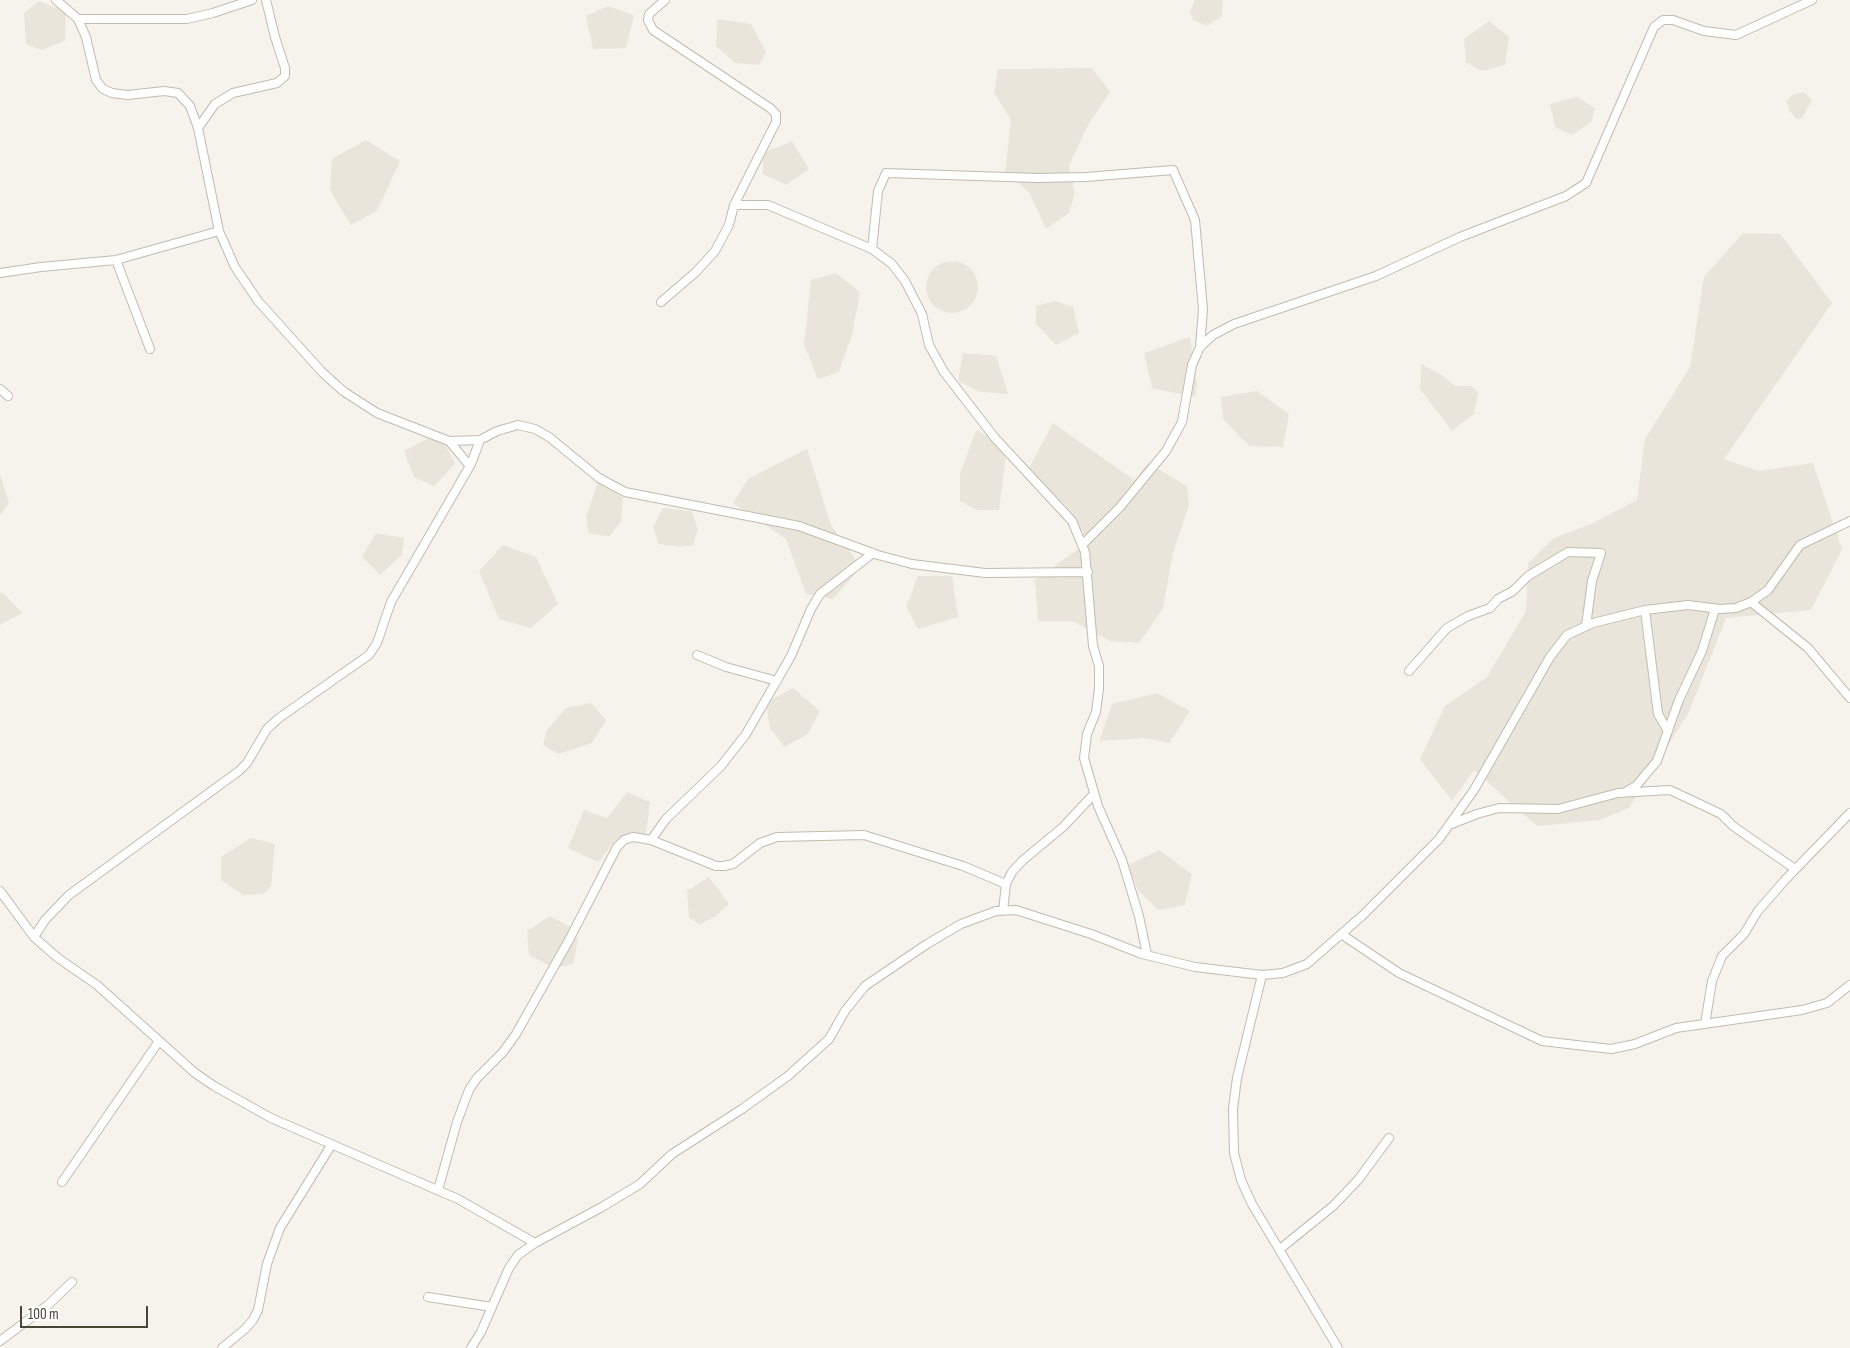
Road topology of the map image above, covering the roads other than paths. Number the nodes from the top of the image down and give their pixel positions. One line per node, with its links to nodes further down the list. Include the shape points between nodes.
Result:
1 (56, 0): 6 (street)
2 (252, 0): 6 (street, via 187,19)
3 (266, 0): 7 (street, via 285,76 282,81 233,94 215,104)
4 (664, 0): 8 (street, via 649,14 653,30 776,114 773,129)
5 (1812, 0): 14 (street, via 1736,35 1704,31 1673,20 1663,20 1654,27 1586,184 1566,196 1460,237 1376,276 1234,324 1213,335)
6 (78, 19): 7 (street, via 86,37 96,80 103,89 128,95 164,91 178,93 190,106)
7 (198, 128): 9 (street)
8 (734, 205): 10 (street, via 768,205); 13 (street, via 729,225 715,251)
9 (219, 231): 11 (street); 19 (street, via 235,267 258,301 342,391 377,413)
10 (872, 249): 14 (street, via 878,190 886,173 1038,178 1173,170 1195,220 1204,308); 22 (street, via 892,264 906,281 922,314 930,345 944,372 995,438 1072,521)
11 (116, 260): 12 (street); 15 (street)
12 (0, 274)
13 (661, 302)
14 (1200, 347): 22 (street, via 1192,365 1182,422 1166,451 1120,507)
15 (150, 349)
16 (0, 389): 17 (street)
17 (8, 396)
18 (480, 440): 19 (street); 20 (street); 23 (street, via 518,425 535,429 599,478 625,492 799,526)
19 (450, 441): 20 (street)
20 (470, 466): 44 (street, via 391,602 377,643 369,655 279,718 267,729 239,771 69,895)
21 (1850, 521): 25 (street, via 1800,545 1768,590)
22 (1083, 544): 24 (street)
23 (873, 553): 24 (street, via 912,564 986,574); 31 (street, via 820,594)
24 (1088, 572): 35 (street, via 1093,646 1099,666 1100,689 1084,758)
25 (1751, 602): 26 (street, via 1736,608); 32 (street, via 1808,648)
26 (1714, 609): 27 (street, via 1688,605); 33 (street, via 1702,651)
27 (1645, 610): 28 (street); 33 (street, via 1656,707)
28 (1586, 626): 30 (street, via 1592,581 1601,553 1568,552 1528,576 1490,608 1447,628); 37 (street, via 1573,631 1560,642 1474,790)
29 (697, 655): 31 (street)
30 (1409, 671)
31 (777, 681): 38 (street, via 746,734 726,759 666,819)
32 (1850, 698)
33 (1668, 731): 34 (street, via 1657,761 1636,786)
34 (1626, 792): 37 (street, via 1558,809 1499,808); 39 (street, via 1670,790 1689,797 1721,814)
35 (1094, 794): 40 (street, via 1063,827 1022,861); 45 (street, via 1122,860)
36 (1850, 814): 39 (street)
37 (1449, 825): 43 (street, via 1439,839)
38 (651, 840): 40 (street, via 716,866 724,866 733,864 760,843 778,837 864,835 963,866); 53 (street, via 634,837 617,847 516,1034 469,1090)
39 (1795, 869): 48 (street, via 1758,911 1744,934 1722,956 1712,981)
40 (1006, 884): 42 (street)
41 (0, 891): 44 (street)
42 (1003, 911): 45 (street, via 1016,910); 54 (street, via 961,924 864,986 830,1039 788,1076 672,1154 640,1184)
43 (1341, 934): 46 (street, via 1307,964 1282,973); 48 (street, via 1399,973 1542,1041 1611,1049 1635,1044 1676,1028)
44 (34, 937): 49 (street, via 96,985)
45 (1147, 956): 46 (street, via 1195,967)
46 (1262, 975): 55 (street, via 1237,1078 1233,1109 1234,1153 1252,1204)
47 (1850, 985): 48 (street, via 1826,1003 1802,1010)
48 (1705, 1024)
49 (159, 1041): 51 (street, via 194,1073 214,1086 271,1118); 52 (street)
50 (1390, 1138): 55 (street, via 1333,1206)
51 (332, 1144): 53 (street); 60 (street, via 280,1228 253,1320)
52 (62, 1182)
53 (438, 1190): 54 (street)
54 (535, 1242): 58 (street, via 518,1255 509,1268)
55 (1280, 1249): 62 (street)
56 (72, 1282): 59 (street, via 42,1310)
57 (428, 1297): 58 (street)
58 (492, 1308): 61 (street)
59 (0, 1341)
60 (222, 1348)
61 (471, 1348)
62 (1338, 1348)

